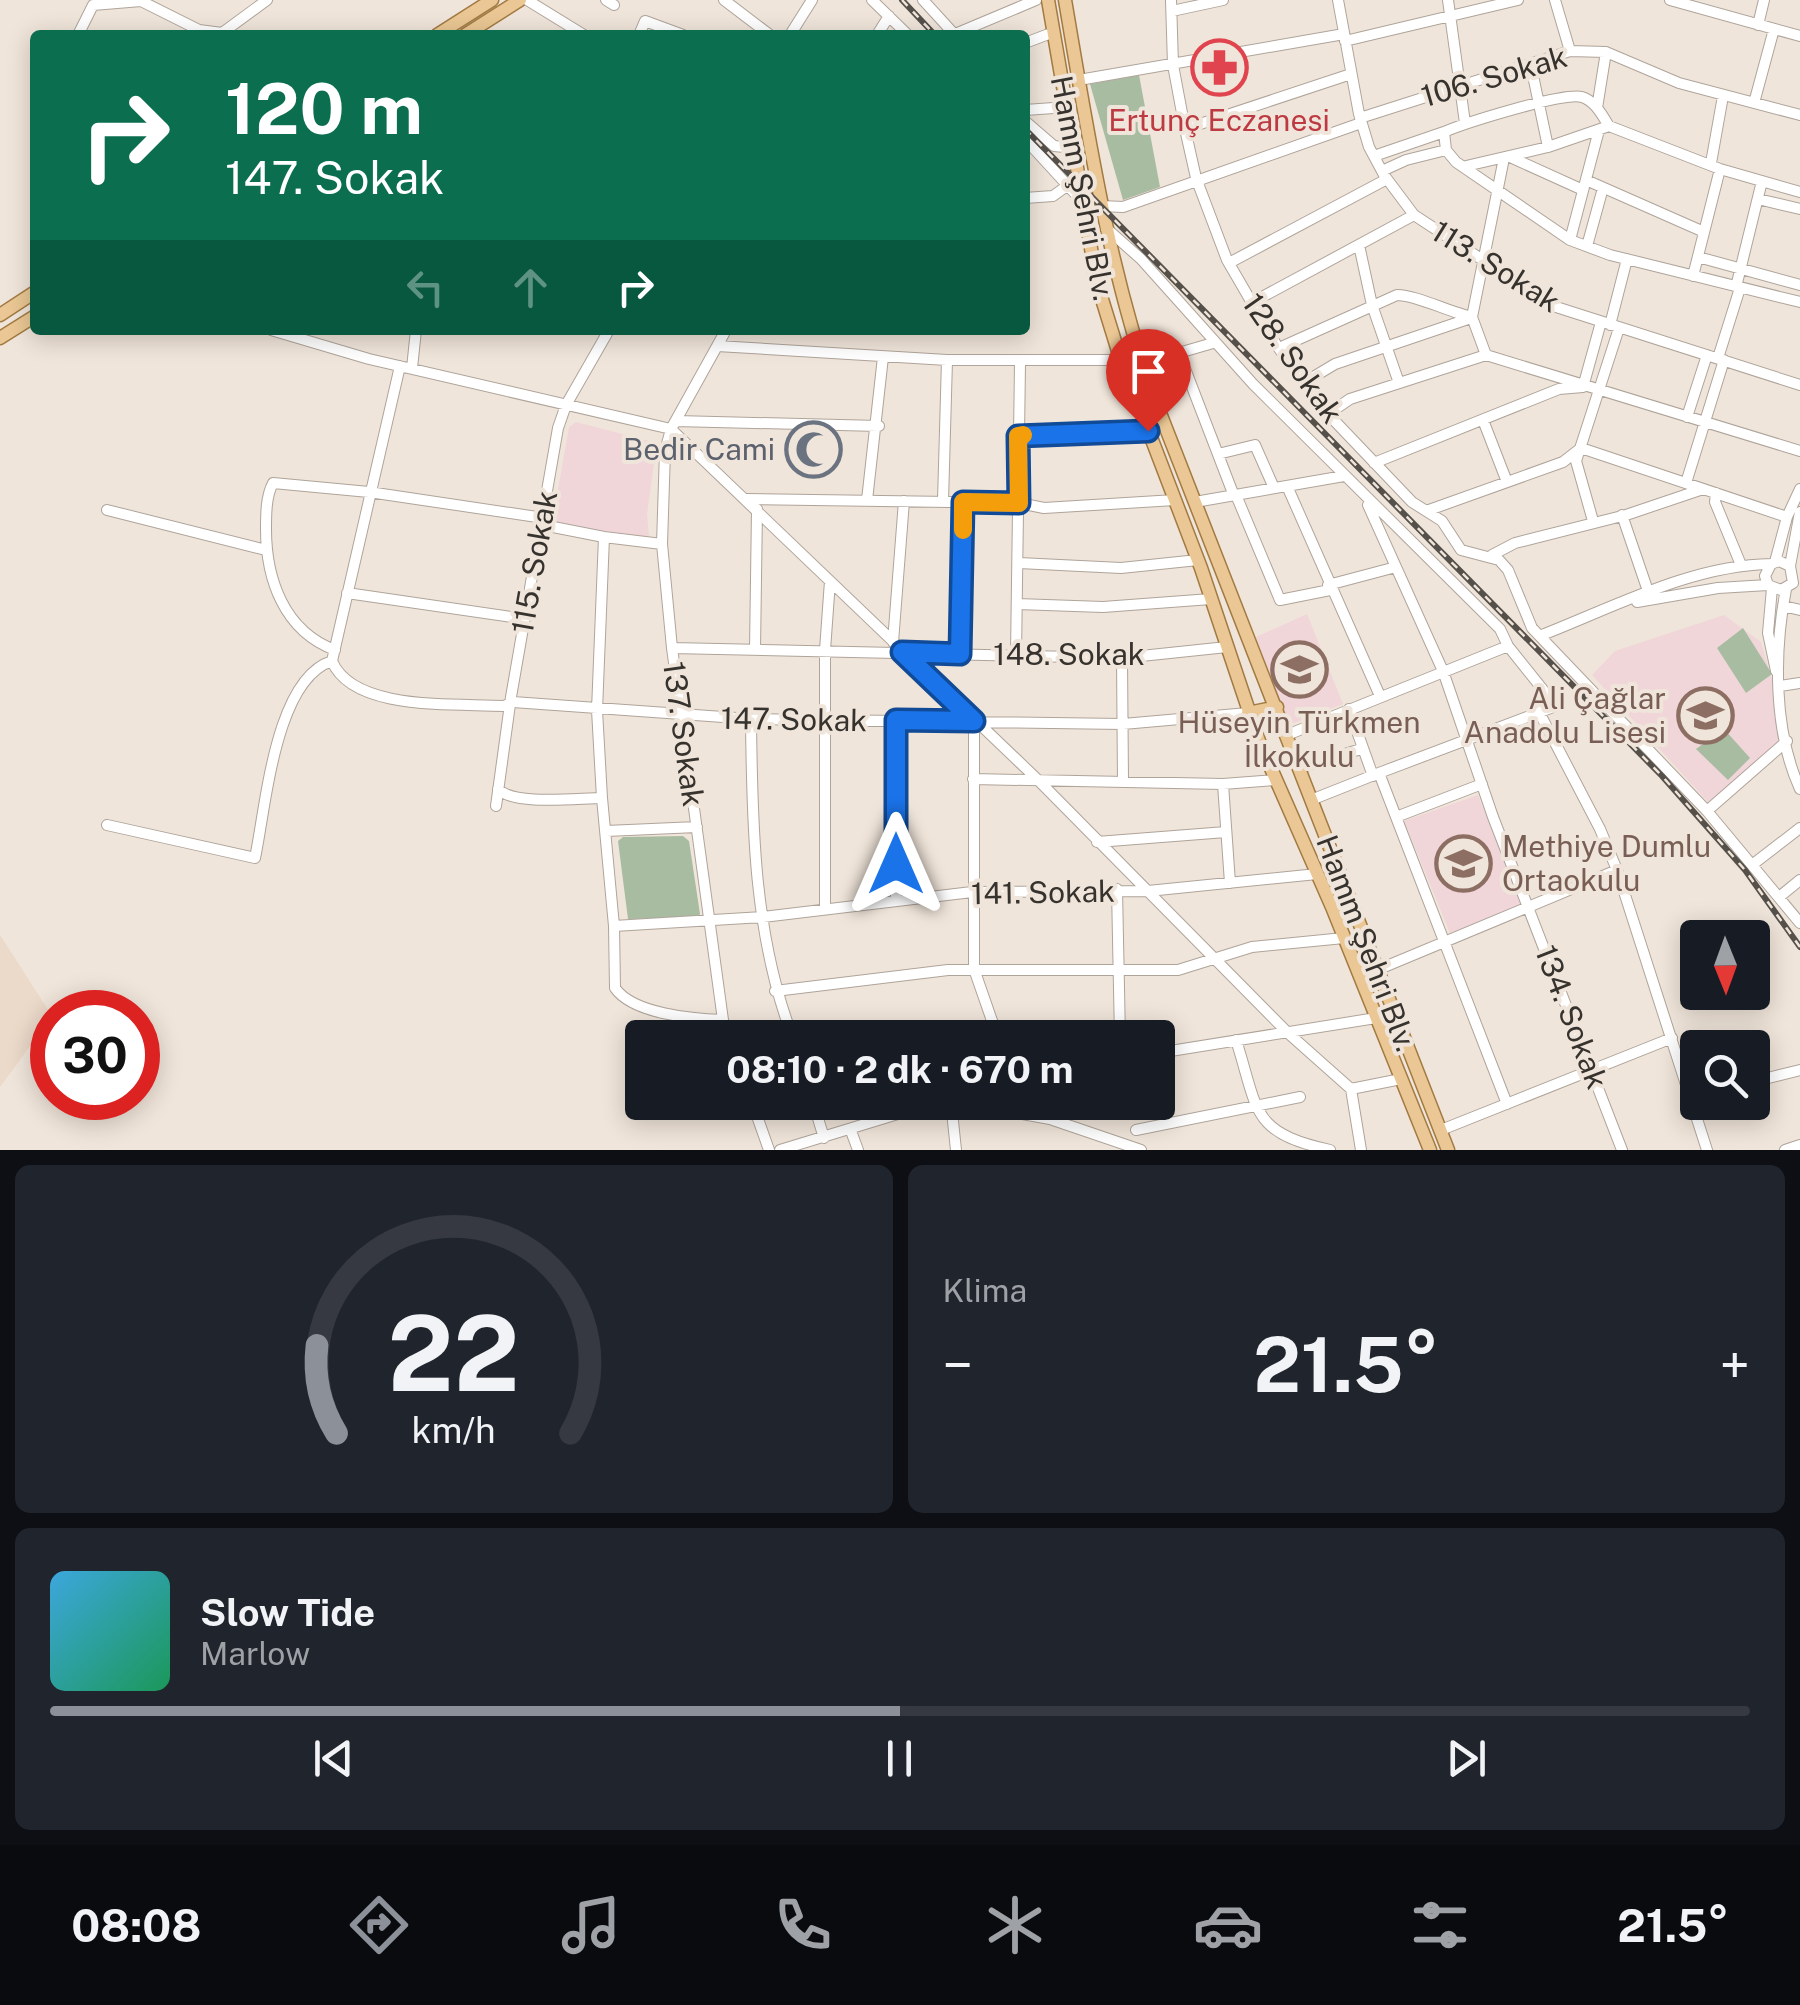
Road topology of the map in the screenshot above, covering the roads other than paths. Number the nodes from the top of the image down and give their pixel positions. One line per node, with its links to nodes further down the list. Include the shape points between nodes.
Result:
1 (267, 0): 25 (street)
2 (524, 0): 27 (main road); 28 (street)
3 (724, 0): 31 (street)
4 (812, 0): 32 (street)
5 (872, 0): 19 (street)
6 (924, 0): 35 (street)
7 (1036, 0): 36 (street)
8 (1048, 0): 37 (main road, Hamm Şehri Blv.)
9 (1066, 0): 46 (main road, Hamm Şehri Blv.)
10 (1223, 0): 18 (street)
11 (1338, 0): 39 (street, 113. Sokak)
12 (1448, 0): 20 (street)
13 (1518, 0): 20 (street)
14 (1555, 0): 41 (street)
15 (1670, 0): 21 (street)
16 (1764, 0): 21 (street)
17 (485, 2): 26 (main road)
18 (1172, 6): 43 (street, 128. Sokak)
19 (889, 16): 33 (street); 34 (street)
20 (1451, 18): 39 (street); 47 (street)
21 (1758, 25): 22 (street)
22 (1774, 29): 38 (street); 49 (street)
23 (80, 30): 24 (street, via 93,5 141,2)
24 (200, 30)
25 (225, 30)
26 (444, 30)
27 (473, 30)
28 (575, 30)
29 (641, 30): 30 (street, via 645,22)
30 (668, 30)
31 (763, 30)
32 (793, 30)
33 (880, 30)
34 (903, 30)
35 (951, 30)
36 (967, 30)
37 (1054, 32): 40 (street); 51 (main road, Hamm Şehri Blv.)
38 (1800, 36)
39 (1344, 37): 43 (street); 45 (street, 113. Sokak)
40 (1030, 41)
41 (1570, 51): 42 (street, 106. Sokak); 44 (street, 106. Sokak)
42 (1606, 52): 48 (street, 106. Sokak); 52 (street)
43 (1173, 66): 46 (street); 59 (street, 128. Sokak)
44 (1531, 66): 47 (street, 106. Sokak); 50 (street)
45 (1351, 74): 55 (street, 113. Sokak); 59 (street)
46 (1079, 80): 81 (main road, Hamm Şehri Blv.)
47 (1460, 84): 55 (street, 106. Sokak); 56 (street)
48 (1723, 96): 49 (street, 106. Sokak); 68 (street)
49 (1754, 104): 54 (street, 106. Sokak)
50 (1538, 105): 52 (street, via 1577,96); 56 (street); 62 (street)
51 (1068, 107): 53 (street); 63 (main road, Hamm Şehri Blv.)
52 (1597, 108): 58 (street)
53 (1030, 110)
54 (1800, 115)
55 (1360, 120): 65 (street, 113. Sokak); 71 (street, 106. Sokak)
56 (1465, 123): 60 (street)
57 (1030, 125): 63 (street, via 1054,146)
58 (1604, 128): 62 (street); 68 (street); 73 (street)
59 (1186, 129): 71 (street, 128. Sokak)
60 (1444, 132): 64 (street); 65 (street)
61 (1030, 144): 74 (street)
62 (1548, 147): 66 (street)
63 (1076, 148): 69 (main road, Hamm Şehri Blv.)
64 (1446, 150): 67 (street); 70 (street, via 1406,160)
65 (1374, 156): 70 (street, 113. Sokak)
66 (1507, 157): 67 (street); 73 (street); 75 (street)
67 (1466, 166): 75 (street)
68 (1715, 166): 72 (street); 85 (street)
69 (1079, 169): 74 (street); 80 (main road, Hamm Şehri Blv.)
70 (1384, 175): 83 (street, 113. Sokak); 92 (street)
71 (1196, 178): 81 (street, 106. Sokak, via 1123,207); 92 (street, 128. Sokak)
72 (1762, 182): 77 (street); 79 (street)
73 (1584, 185): 76 (street); 86 (street)
74 (1068, 186): 78 (street, via 1053,196); 80 (street)
75 (1498, 188): 86 (street); 91 (street)
76 (1603, 188): 85 (street); 88 (street)
77 (1800, 192)
78 (1030, 198)
79 (1758, 199): 82 (street); 93 (street)
80 (1085, 204): 120 (main road, Hamm Şehri Blv., via 1097,283)
81 (1101, 206): 84 (main road, Hamm Şehri Blv.)
82 (1800, 209)
83 (1414, 215): 87 (street); 91 (street, 113. Sokak)
84 (1105, 228): 110 (street); 117 (main road, Hamm Şehri Blv.)
85 (1704, 232): 89 (street)
86 (1570, 240): 88 (street)
87 (1359, 245): 99 (street); 100 (street)
88 (1587, 246): 90 (street)
89 (1698, 256): 93 (street); 94 (street)
90 (1627, 260): 94 (street); 104 (street)
91 (1481, 261): 102 (street); 104 (street, 113. Sokak, via 1553,306)
92 (1229, 263): 99 (street, 128. Sokak)
93 (1740, 268): 95 (street); 96 (street)
94 (1693, 276): 96 (street)
95 (1800, 285)
96 (1738, 287): 98 (street); 118 (street)
97 (30, 295): 101 (main road)
98 (1800, 302)
99 (1251, 303): 113 (street, 128. Sokak)
100 (1372, 305): 102 (street, via 1411,296); 111 (street); 113 (street)
101 (0, 315)
102 (1472, 317): 111 (street); 115 (street)
103 (30, 319): 109 (main road)
104 (1610, 325): 118 (street, 113. Sokak); 126 (street); 127 (street)
105 (289, 335): 122 (street)
106 (415, 335): 122 (street)
107 (606, 335): 128 (street, 115. Sokak)
108 (723, 335): 112 (street)
109 (0, 338)
110 (1214, 343): 114 (street); 141 (street)
111 (1385, 345): 123 (street); 124 (street)
112 (717, 346): 116 (street); 133 (street)
113 (1279, 348): 123 (street, 128. Sokak)
114 (1180, 352): 117 (street); 139 (street)
115 (1486, 355): 124 (street); 126 (street)
116 (884, 357): 119 (street); 134 (street)
117 (1140, 357): 158 (main road, Hamm Şehri Blv.)
118 (1716, 358): 125 (street, 113. Sokak); 130 (street); 132 (street)
119 (947, 360): 121 (street); 156 (street)
120 (1121, 360): 121 (street); 135 (main road, Hamm Şehri Blv.)
121 (1020, 363): 136 (street)
122 (406, 367): 128 (street); 148 (street)
123 (1305, 382): 129 (street, 128. Sokak)
124 (1399, 383): 129 (street)
125 (1800, 386)
126 (1582, 387): 127 (street); 131 (street)
127 (1600, 392): 130 (street); 137 (street)
128 (566, 406): 133 (street); 166 (street, 115. Sokak)
129 (1328, 414): 140 (street, 128. Sokak)
130 (1687, 418): 132 (street)
131 (1482, 420): 140 (street); 142 (street)
132 (1704, 423): 138 (street); 143 (street)
133 (673, 425): 134 (street); 152 (street); 169 (street, 137. Sokak, via 665,451)
134 (879, 426): 153 (street)
135 (1148, 431): 136 (street); 155 (main road, Hamm Şehri Blv.)
136 (1018, 436): 159 (street)
137 (1580, 448): 142 (street, via 1562,462); 143 (street); 167 (street, via 1577,472)
138 (1800, 452)
139 (1218, 454): 145 (street, via 1256,445); 150 (street)
140 (1374, 463): 162 (street, 128. Sokak)
141 (1344, 476): 144 (street); 151 (street)
142 (1507, 482): 162 (street)
143 (1686, 483): 146 (street)
144 (1287, 486): 145 (street); 180 (street)
145 (1274, 488): 150 (street)
146 (1704, 489): 149 (street); 164 (street)
147 (1800, 489): 165 (street)
148 (369, 492): 166 (street); 170 (street, via 273,483); 182 (street)
149 (1716, 493): 165 (street); 175 (street)
150 (1235, 495): 158 (street); 180 (street, via 1280,600)
151 (1363, 495): 176 (street, 134. Sokak); 192 (street, via 1496,624)
152 (746, 498): 153 (street); 160 (street)
153 (868, 500): 154 (street)
154 (904, 500): 156 (street); 191 (street)
155 (1174, 500): 159 (street, via 1044,508); 172 (main road, Hamm Şehri Blv.)
156 (943, 501): 157 (street)
157 (963, 502): 159 (street); 198 (street)
158 (1194, 502): 207 (main road, Hamm Şehri Blv.)
159 (1019, 503): 173 (street)
160 (757, 509): 178 (street); 195 (street)
161 (106, 510): 170 (street)
162 (1429, 510): 171 (street, 128. Sokak, via 1461,550)
163 (1800, 512): 177 (street)
164 (1622, 516): 167 (street); 183 (street)
165 (1787, 516): 174 (street)
166 (543, 521): 168 (street); 189 (street, 115. Sokak)
167 (1593, 521): 171 (street)
168 (604, 537): 169 (street); 209 (street)
169 (662, 544): 193 (street, 137. Sokak)
170 (266, 550): 199 (street, 147. Sokak, via 289,615)
171 (1492, 556): 190 (street, via 1508,570 1523,614)
172 (1198, 560): 173 (street, via 1122,568); 184 (main road, Hamm Şehri Blv.)
173 (1019, 563): 185 (street)
174 (1773, 563): 175 (street); 177 (street); 179 (street, via 1766,572)
175 (1741, 564): 183 (street)
176 (1396, 566): 180 (street); 202 (street, 134. Sokak)
177 (1794, 569): 181 (street)
178 (830, 581): 191 (street); 196 (street)
179 (1770, 587): 181 (street); 186 (street); 203 (street, via 1768,633)
180 (1329, 588): 205 (street)
181 (1792, 589): 187 (street)
182 (347, 593): 189 (street); 199 (street)
183 (1649, 594): 186 (street)
184 (1211, 599): 185 (street, via 1103,607); 194 (main road, Hamm Şehri Blv.)
185 (1016, 604): 200 (street)
186 (1621, 604): 190 (street)
187 (1783, 606): 188 (street); 203 (street)
188 (1800, 610)
189 (525, 619): 206 (street, 115. Sokak)
190 (1542, 635): 236 (street)
191 (892, 642): 197 (street)
192 (1508, 646): 202 (street); 210 (street, via 1556,706)
193 (672, 648): 195 (street, 148. Sokak); 212 (street, 137. Sokak)
194 (1227, 648): 201 (street, 148. Sokak); 211 (main road, Hamm Şehri Blv.)
195 (754, 649): 196 (street, 148. Sokak)
196 (825, 650): 197 (street, 148. Sokak); 214 (street)
197 (902, 652): 198 (street, 148. Sokak); 216 (street)
198 (960, 654): 200 (street, 148. Sokak)
199 (334, 655): 206 (street, 147. Sokak, via 341,677 355,688 401,700); 238 (street, via 287,709 255,858)
200 (1016, 656): 201 (street, 148. Sokak)
201 (1122, 658): 217 (street)
202 (1444, 671): 205 (street); 219 (street, 134. Sokak)
203 (1779, 682): 204 (street); 221 (street)
204 (1800, 683)
205 (1380, 696): 208 (street)
206 (510, 704): 209 (street, 147. Sokak); 232 (street, 115. Sokak)
207 (1277, 707): 211 (main road); 218 (main road, Hamm Şehri Blv.)
208 (1349, 708): 218 (street); 222 (street)
209 (598, 710): 212 (street, 147. Sokak); 233 (street)
210 (1539, 712): 219 (street); 245 (street)
211 (1248, 713): 217 (street, 147. Sokak); 220 (main road, Hamm Şehri Blv.)
212 (682, 716): 213 (street, 147. Sokak); 239 (street, 137. Sokak)
213 (750, 720): 214 (street, 147. Sokak); 256 (street)
214 (824, 720): 215 (street, 147. Sokak); 255 (street)
215 (896, 720): 216 (street, 147. Sokak); 253 (street)
216 (974, 721): 217 (street, 147. Sokak); 225 (street); 226 (street)
217 (1124, 724): 228 (street)
218 (1286, 734): 220 (main road); 223 (main road, Hamm Şehri Blv.)
219 (1466, 738): 224 (street); 230 (street, 134. Sokak)
220 (1259, 741): 227 (main road, Hamm Şehri Blv.)
221 (1787, 741): 231 (street); 236 (street)
222 (1362, 749): 223 (street); 224 (street)
223 (1300, 768): 234 (main road, Hamm Şehri Blv.)
224 (1376, 775): 234 (street); 237 (street)
225 (973, 779): 226 (street); 250 (street)
226 (1037, 779): 228 (street); 243 (street)
227 (1276, 780): 229 (street); 246 (main road, Hamm Şehri Blv.)
228 (1122, 782): 229 (street)
229 (1222, 784): 242 (street)
230 (1482, 784): 237 (street); 254 (street, 134. Sokak)
231 (1800, 789)
232 (498, 790): 233 (street, via 520,799); 235 (street, 115. Sokak)
233 (602, 798): 241 (street)
234 (1311, 800): 264 (main road, Hamm Şehri Blv.)
235 (496, 806)
236 (1707, 811): 244 (street)
237 (1396, 816): 261 (street)
238 (107, 825)
239 (697, 827): 241 (street); 257 (street, 137. Sokak)
240 (1800, 828): 244 (street)
241 (606, 831): 259 (street)
242 (1226, 832): 243 (street); 248 (street)
243 (1097, 842): 251 (street)
244 (1752, 865): 252 (street)
245 (1616, 870): 254 (street); 273 (street)
246 (1318, 874): 248 (street, 141. Sokak); 260 (main road, Hamm Şehri Blv.)
247 (1800, 880): 252 (street)
248 (1230, 883): 251 (street, 141. Sokak)
249 (1117, 889): 250 (street, 141. Sokak); 251 (street, 141. Sokak); 265 (street)
250 (972, 892): 253 (street, 141. Sokak); 263 (street)
251 (1148, 892): 262 (street)
252 (1779, 897): 258 (street)
253 (896, 900): 255 (street, 141. Sokak)
254 (1530, 908): 261 (street); 277 (street, 134. Sokak)
255 (825, 909): 256 (street, 141. Sokak)
256 (763, 918): 257 (street, 141. Sokak); 266 (street)
257 (709, 922): 259 (street, 141. Sokak); 268 (street, 137. Sokak)
258 (1800, 922)
259 (614, 926): 268 (street, via 620,996)
260 (1344, 938): 262 (street); 267 (main road, Hamm Şehri Blv.)
261 (1446, 942): 264 (street); 283 (street)
262 (1214, 958): 265 (street, via 1178,970); 272 (street)
263 (974, 969): 265 (street); 266 (street); 270 (street)
264 (1377, 970): 292 (main road, Hamm Şehri Blv.)
265 (1117, 972): 271 (street)
266 (775, 992): 269 (street)
267 (1376, 1018): 272 (street); 280 (main road, Hamm Şehri Blv.)
268 (723, 1020)
269 (786, 1020)
270 (992, 1020)
271 (1119, 1020)
272 (1288, 1033): 274 (street); 281 (street)
273 (1672, 1038): 276 (street); 277 (street)
274 (1236, 1040): 275 (street); 284 (street)
275 (1175, 1051)
276 (1680, 1059)
277 (1591, 1070): 283 (street); 305 (street, 134. Sokak)
278 (1800, 1070): 279 (street)
279 (1770, 1078)
280 (1400, 1079): 281 (street); 303 (main road, Hamm Şehri Blv.)
281 (1351, 1090): 302 (street)
282 (1300, 1097): 284 (street)
283 (1507, 1104): 292 (street)
284 (1257, 1106): 291 (street); 301 (street, via 1277,1134)
285 (758, 1120): 296 (street)
286 (818, 1120): 294 (street)
287 (883, 1120): 293 (street)
288 (953, 1120): 299 (street)
289 (1053, 1120): 300 (street)
290 (1700, 1120): 306 (street)
291 (1136, 1130)
292 (1441, 1130): 304 (main road, Hamm Şehri Blv.)
293 (851, 1131): 294 (street); 298 (street)
294 (824, 1138): 297 (street)
295 (1800, 1145): 307 (street)
296 (769, 1150)
297 (780, 1150)
298 (858, 1150)
299 (956, 1150)
300 (1141, 1150)
301 (1330, 1150)
302 (1361, 1150)
303 (1430, 1150)
304 (1448, 1150)
305 (1622, 1150)
306 (1707, 1150)
307 (1785, 1150)

